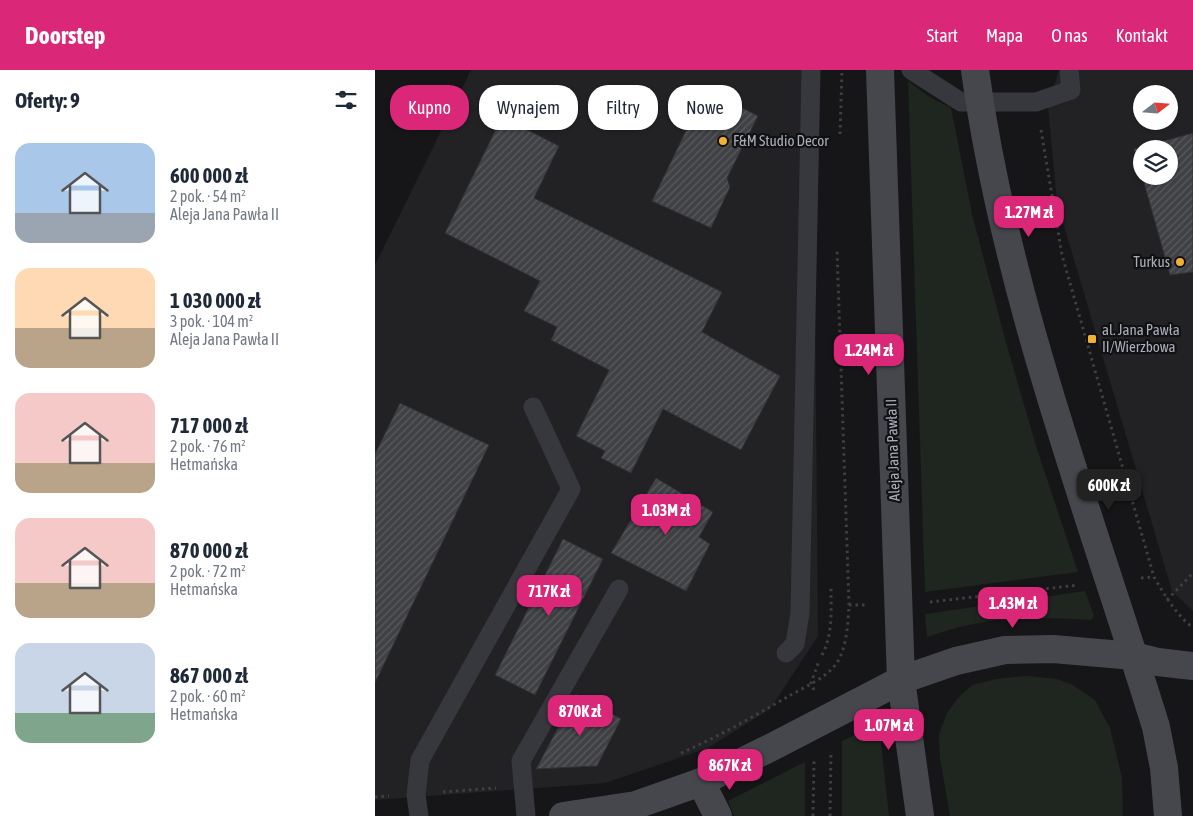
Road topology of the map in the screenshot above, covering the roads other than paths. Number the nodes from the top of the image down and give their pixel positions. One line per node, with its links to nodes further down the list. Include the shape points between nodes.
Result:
1 (811, 70): 9 (lane, via 800,613 795,644)
2 (880, 70): 12 (main road, Aleja Jana Pawła II)
3 (911, 70): 6 (lane, via 961,102)
4 (975, 70): 6 (main road)
5 (1069, 70): 6 (lane, via 1071,90 1036,102)
6 (979, 103): 10 (main road, via 1015,270 1046,380)
7 (533, 407): 14 (lane, via 571,489 420,760 416,795)
8 (619, 589): 15 (lane, via 521,761)
9 (786, 653)
10 (1134, 656): 11 (main road); 12 (main road, via 1053,649 1005,650 956,661); 19 (main road, via 1156,727)
11 (1193, 666)
12 (901, 680): 13 (main road); 18 (main road, Aleja Jana Pawła II)
13 (701, 782): 16 (main road, via 635,805); 17 (main road)
14 (419, 816)
15 (526, 816)
16 (563, 816)
17 (717, 816)
18 (920, 816)
19 (1168, 816)

